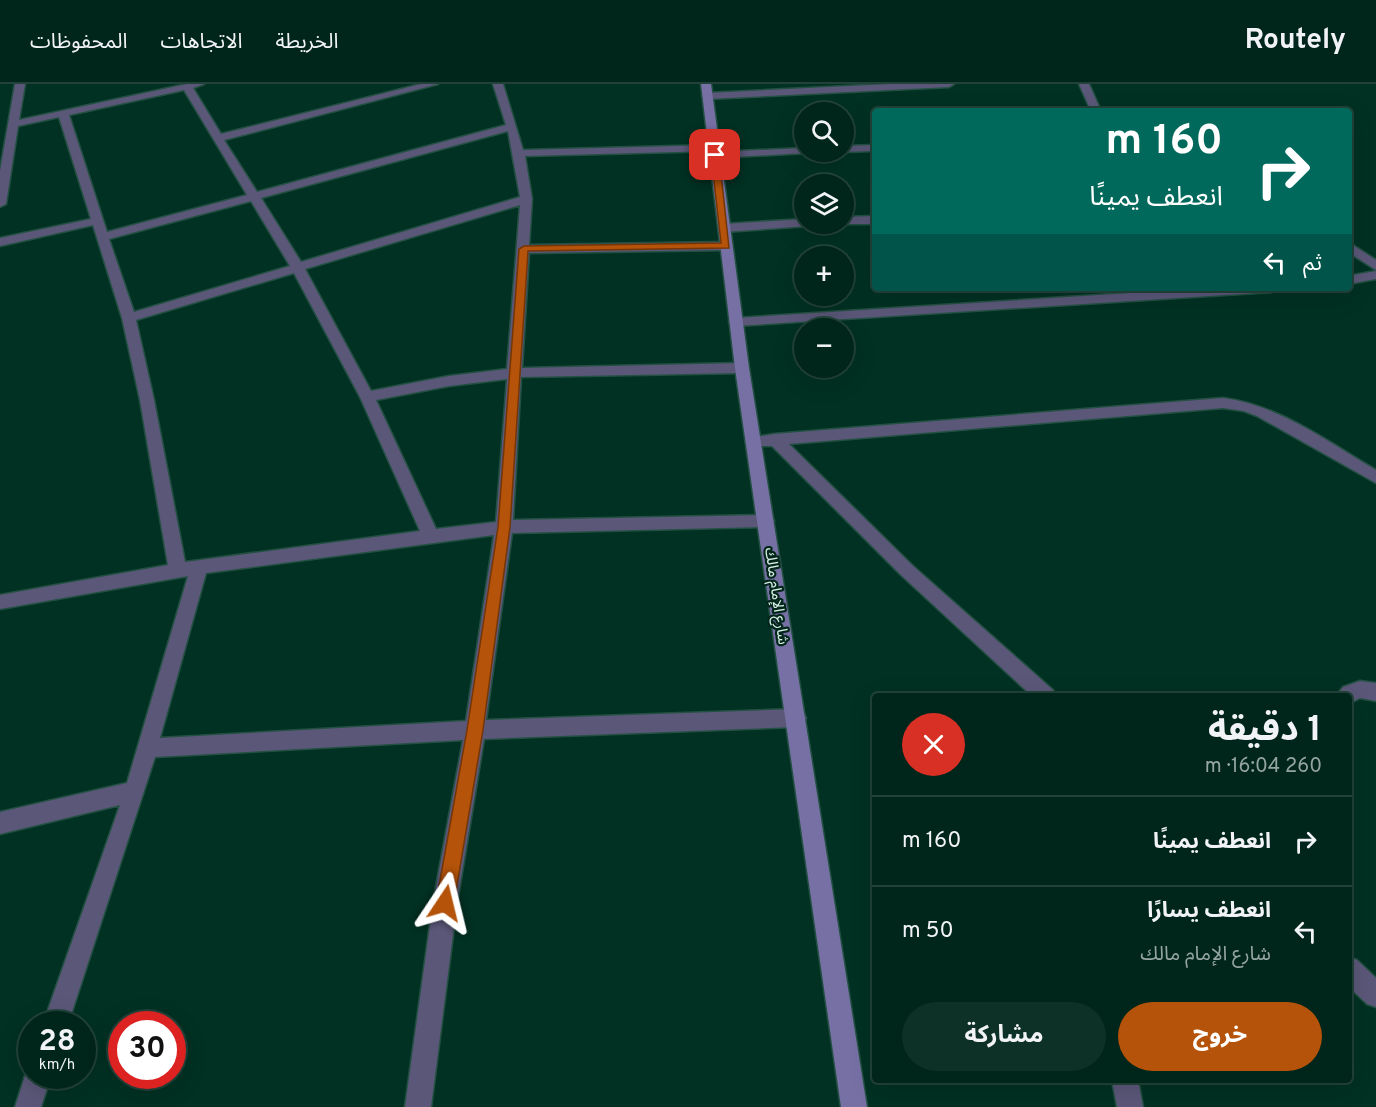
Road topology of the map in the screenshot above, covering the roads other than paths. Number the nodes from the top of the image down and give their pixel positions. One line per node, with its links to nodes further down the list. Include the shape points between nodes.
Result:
1 (20, 84): 12 (street)
2 (198, 84): 7 (street)
3 (433, 84): 14 (street)
4 (498, 84): 13 (street)
5 (949, 84): 9 (street)
6 (1084, 84): 10 (street)
7 (187, 87): 8 (street); 14 (street)
8 (159, 88): 11 (street)
9 (706, 90): 18 (street, شارع الإمام مالك)
10 (1095, 108)
11 (63, 114): 12 (street); 24 (street)
12 (14, 124): 22 (street)
13 (512, 127): 19 (street); 20 (street)
14 (218, 138): 20 (street)
15 (872, 148): 16 (street)
16 (854, 149)
17 (794, 151): 18 (street)
18 (714, 152): 19 (street); 28 (street, شارع الإمام مالك)
19 (518, 153): 21 (street)
20 (255, 197): 27 (street); 33 (street)
21 (526, 199): 30 (street); 33 (street)
22 (0, 204)
23 (872, 220): 25 (street)
24 (97, 221): 27 (street); 29 (street)
25 (854, 221)
26 (794, 226): 28 (street)
27 (102, 237): 37 (street)
28 (725, 237): 30 (street); 38 (street, شارع الإمام مالك)
29 (0, 242)
30 (524, 249): 40 (street)
31 (1352, 249): 32 (street)
32 (1376, 266)
33 (298, 268): 37 (street); 41 (street)
34 (1376, 275): 35 (street)
35 (1352, 279)
36 (1225, 291): 38 (street)
37 (129, 318): 48 (street)
38 (736, 322): 39 (street, شارع الإمام مالك)
39 (742, 368): 40 (street); 43 (street, شارع الإمام مالك)
40 (515, 373): 41 (street); 46 (street)
41 (367, 397): 47 (street)
42 (774, 439): 43 (street); 44 (street, via 1223,403 1262,412); 51 (street, via 842,511)
43 (754, 442): 45 (street, شارع الإمام مالك)
44 (1376, 477)
45 (766, 521): 46 (street); 53 (street, شارع الإمام مالك)
46 (504, 527): 47 (street); 54 (street)
47 (431, 537): 48 (street)
48 (189, 569): 49 (street); 55 (street)
49 (0, 602)
50 (1376, 692): 52 (street, via 1362,688)
51 (1043, 693)
52 (1350, 693)
53 (796, 718): 54 (street); 65 (street, شارع الإمام مالك)
54 (475, 730): 55 (street); 64 (street, via 445,903)
55 (148, 748): 56 (street)
56 (135, 791): 57 (street); 60 (street)
57 (0, 823)
58 (1352, 973): 59 (street)
59 (1376, 995)
60 (60, 1011)
61 (1126, 1083): 66 (street)
62 (33, 1089): 63 (street)
63 (27, 1107)
64 (418, 1107)
65 (854, 1107)
66 (1130, 1107)

